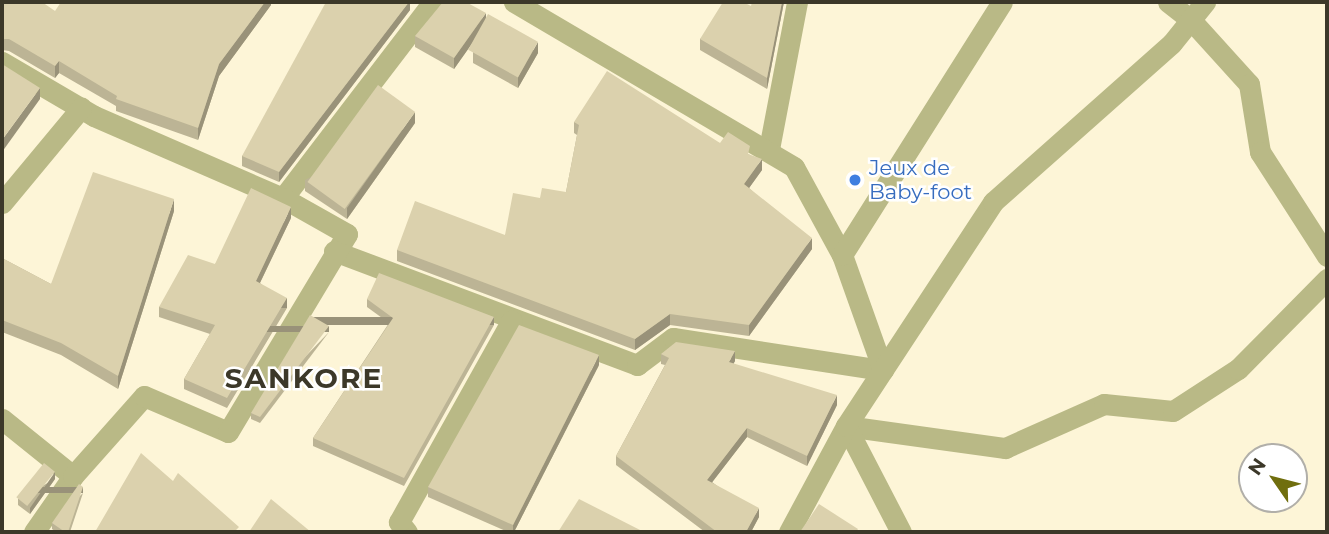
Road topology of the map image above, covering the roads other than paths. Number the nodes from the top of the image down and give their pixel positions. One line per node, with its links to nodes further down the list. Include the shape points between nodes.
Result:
1 (433, 2): 11 (street)
2 (514, 2): 10 (street)
3 (797, 2): 10 (street)
4 (1002, 2): 14 (street)
5 (1168, 2): 7 (street)
6 (1205, 2): 7 (street)
7 (1190, 19): 15 (street, via 1249,84 1260,152); 18 (street, via 1172,43 993,202)
8 (2, 62): 9 (street)
9 (81, 108): 11 (street); 12 (street)
10 (769, 149): 14 (street, via 794,167)
11 (283, 198): 13 (street, via 347,234)
12 (2, 203)
13 (334, 251): 17 (street); 21 (street, via 228,432 144,396)
14 (842, 256): 18 (street)
15 (1327, 256)
16 (1327, 279): 20 (street, via 1238,369 1173,411 1104,404 1005,448)
17 (512, 320): 18 (street, via 637,365 673,338); 23 (street, via 399,522)
18 (883, 370): 20 (street)
19 (2, 419): 21 (street)
20 (846, 426): 24 (street); 25 (street)
21 (73, 476): 22 (street)
22 (34, 532)
23 (407, 532)
24 (789, 532)
25 (901, 532)

